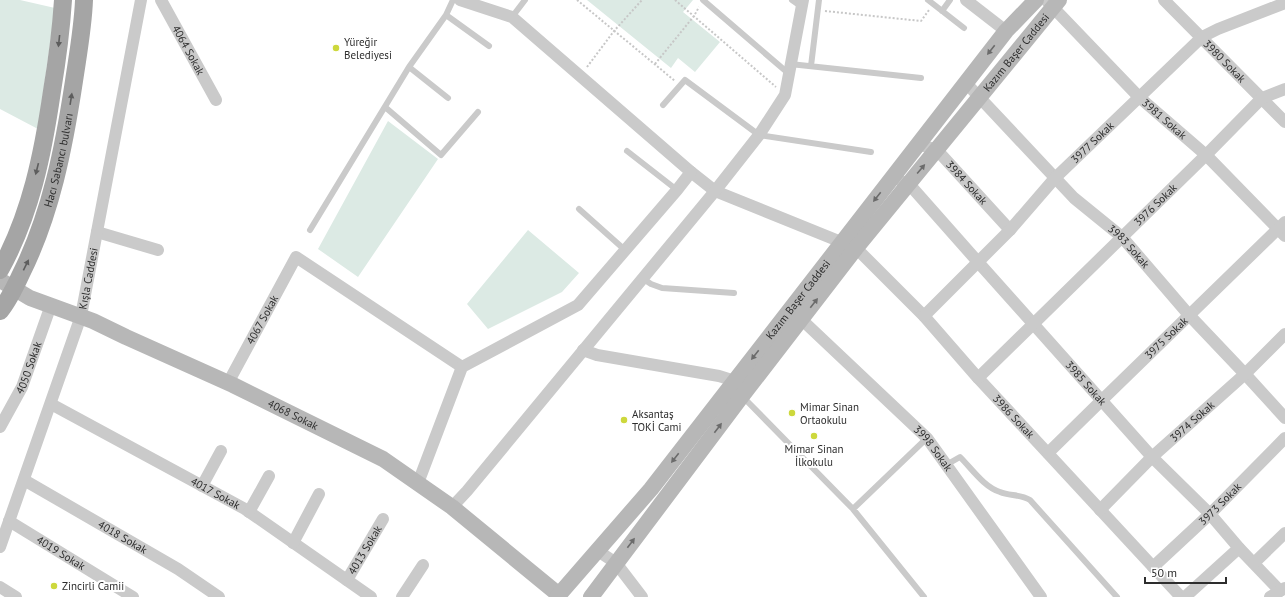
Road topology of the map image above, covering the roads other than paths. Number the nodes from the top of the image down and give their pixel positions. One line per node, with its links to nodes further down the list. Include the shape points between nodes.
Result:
1 (84, 0): 64 (main road, Hacı Sabancı bulvarı, one-way to 1, via 29,259 46,213 65,140)
2 (141, 0): 56 (street, Kışla Caddesi)
3 (161, 0): 35 (street, 4064 Sokak)
4 (453, 0): 19 (lane)
5 (460, 0): 20 (street)
6 (525, 0): 20 (lane)
7 (703, 0): 27 (lane)
8 (819, 0): 25 (lane)
9 (928, 0): 18 (lane)
10 (950, 0): 18 (lane)
11 (966, 0): 22 (street)
12 (1036, 0): 22 (main road, Kazım Başer Caddesi)
13 (1164, 0): 23 (street, 3980 Sokak)
14 (60, 1): 62 (main road, Hacı Sabancı bulvarı, one-way to 62, via 59,45 46,136 28,205)
15 (799, 2): 27 (street)
16 (1052, 2): 31 (main road, Kazım Başer Caddesi); 32 (street, 3981 Sokak)
17 (1285, 3): 23 (street, 3977 Sokak, via 1218,28)
18 (942, 11): 21 (lane)
19 (446, 15): 24 (lane); 26 (lane)
20 (512, 17): 46 (street)
21 (964, 28)
22 (1006, 31): 29 (main road, Kazım Başer Caddesi, one-way to 29)
23 (1202, 37): 32 (street, 3977 Sokak); 34 (street, 3980 Sokak)
24 (489, 46)
25 (811, 66): 27 (lane); 28 (lane)
26 (409, 67): 33 (lane); 37 (lane)
27 (789, 68): 40 (street, via 785,95)
28 (921, 78)
29 (966, 83): 31 (street, 3983 Sokak); 41 (main road, Kazım Başer Caddesi)
30 (1285, 89): 34 (street, 3976 Sokak)
31 (979, 97): 42 (main road, Kazım Başer Caddesi); 48 (street, 3983 Sokak)
32 (1139, 97): 45 (street, 3981 Sokak); 48 (street, 3977 Sokak)
33 (448, 98)
34 (1262, 98): 39 (street, 3980 Sokak); 45 (street, 3976 Sokak)
35 (216, 100)
36 (663, 105): 40 (lane, via 685,80)
37 (385, 107): 38 (lane, via 440,155); 54 (lane)
38 (478, 112)
39 (1285, 122)
40 (759, 135): 44 (lane); 51 (street)
41 (918, 144): 42 (street); 47 (main road, Kazım Başer Caddesi)
42 (937, 150): 49 (main road, Kazım Başer Caddesi, one-way to 42); 55 (street, 3984 Sokak)
43 (627, 151): 50 (lane)
44 (871, 152)
45 (1206, 155): 53 (street, 3981 Sokak); 57 (street, 3976 Sokak)
46 (691, 172): 50 (street); 51 (street)
47 (892, 178): 49 (street, 3985 Sokak); 58 (main road, Kazım Başer Caddesi, one-way to 58)
48 (1055, 178): 55 (street, 3977 Sokak); 57 (street, 3983 Sokak, via 1074,198)
49 (909, 184): 58 (main road, Kazım Başer Caddesi); 61 (street, 3985 Sokak)
50 (677, 190): 60 (street)
51 (715, 191): 58 (street); 63 (street)
52 (579, 209): 60 (lane)
53 (1283, 229): 68 (street, 3975 Sokak)
54 (310, 230)
55 (1010, 230): 61 (street, 3977 Sokak)
56 (97, 232): 59 (street); 69 (street, Kışla Caddesi)
57 (1122, 237): 68 (street, 3983 Sokak); 72 (street, 3976 Sokak)
58 (849, 245): 70 (street, 3986 Sokak); 71 (main road, Kazım Başer Caddesi, one-way to 58); 78 (main road, Kazım Başer Caddesi, one-way to 78)
59 (158, 250)
60 (625, 250): 75 (street, via 578,306)
61 (978, 262): 70 (street, 3977 Sokak); 72 (street, 3985 Sokak)
62 (0, 270)
63 (642, 278): 65 (lane, via 662,288); 74 (street)
64 (7, 284): 66 (main road, 4068 Sokak, via 30,298); 67 (main road, Hacı Sabancı bulvarı)
65 (734, 293)
66 (51, 305): 69 (main road, 4068 Sokak); 84 (street, 4050 Sokak, via 22,387)
67 (0, 311)
68 (1189, 315): 76 (street, 3983 Sokak); 81 (street, 3975 Sokak)
69 (81, 316): 79 (main road, 4068 Sokak); 82 (street, Kışla Caddesi)
70 (924, 316): 77 (street, 3986 Sokak)
71 (801, 319): 80 (main road, Kazım Başer Caddesi); 85 (street, 3998 Sokak)
72 (1034, 324): 77 (street, 3976 Sokak); 81 (street, 3985 Sokak)
73 (1285, 334): 76 (street, 3974 Sokak)
74 (583, 350): 78 (street, via 597,355); 96 (street)
75 (462, 366): 79 (street, 4067 Sokak, via 296,257); 93 (street)
76 (1246, 374): 83 (street, 3983 Sokak); 89 (street, 3974 Sokak)
77 (978, 378): 88 (street, 3986 Sokak)
78 (735, 381): 107 (main road, Kazım Başer Caddesi, one-way to 107, via 651,489)
79 (228, 383): 93 (main road, 4068 Sokak, via 383,459)
80 (742, 396): 97 (lane); 108 (main road, Kazım Başer Caddesi, one-way to 80)
81 (1102, 400): 88 (street, 3975 Sokak); 89 (street, 3985 Sokak)
82 (51, 404): 92 (street, Kışla Caddesi); 94 (street, 4017 Sokak)
83 (1285, 418)
84 (0, 427)
85 (926, 438): 90 (street, 3998 Sokak); 97 (lane)
86 (1285, 438): 100 (street, 3973 Sokak)
87 (221, 451): 94 (street)
88 (1048, 454): 98 (street, 3986 Sokak)
89 (1152, 457): 98 (street, 3974 Sokak); 100 (street, 3985 Sokak)
90 (946, 465): 124 (street, 3998 Sokak); 125 (lane, via 960,457 994,489 1030,500)
91 (269, 476): 99 (street)
92 (24, 480): 102 (street, Kışla Caddesi); 118 (street, 4018 Sokak, via 178,569)
93 (418, 483): 96 (main road, 4068 Sokak)
94 (202, 486): 99 (street, 4017 Sokak)
95 (319, 494): 104 (street)
96 (452, 507): 115 (main road, 4068 Sokak)
97 (853, 509): 123 (lane)
98 (1100, 510): 111 (street, 3986 Sokak)
99 (249, 512): 104 (street, 4017 Sokak)
100 (1210, 514): 106 (street, 3985 Sokak); 111 (street, 3973 Sokak)
101 (382, 519): 112 (street, 4013 Sokak)
102 (10, 521): 105 (street, Kışla Caddesi); 117 (street, 4019 Sokak)
103 (1285, 533): 109 (street)
104 (293, 543): 112 (street, 4017 Sokak)
105 (0, 547)
106 (1239, 548): 109 (street, 3985 Sokak); 127 (street)
107 (598, 550): 108 (street); 115 (main road, Kazım Başer Caddesi)
108 (616, 563): 121 (main road, Kazım Başer Caddesi); 122 (street)
109 (1254, 563): 114 (street, 3985 Sokak)
110 (423, 565): 120 (street)
111 (1154, 567): 126 (street, 3986 Sokak)
112 (347, 580): 119 (street, 4017 Sokak)
113 (0, 587): 116 (street)
114 (1278, 592)
115 (558, 596)
116 (16, 597)
117 (133, 597)
118 (219, 597)
119 (371, 597)
120 (402, 597)
121 (591, 597)
122 (642, 597)
123 (924, 597)
124 (1041, 597)
125 (1117, 597)
126 (1181, 597)
127 (1185, 597)

